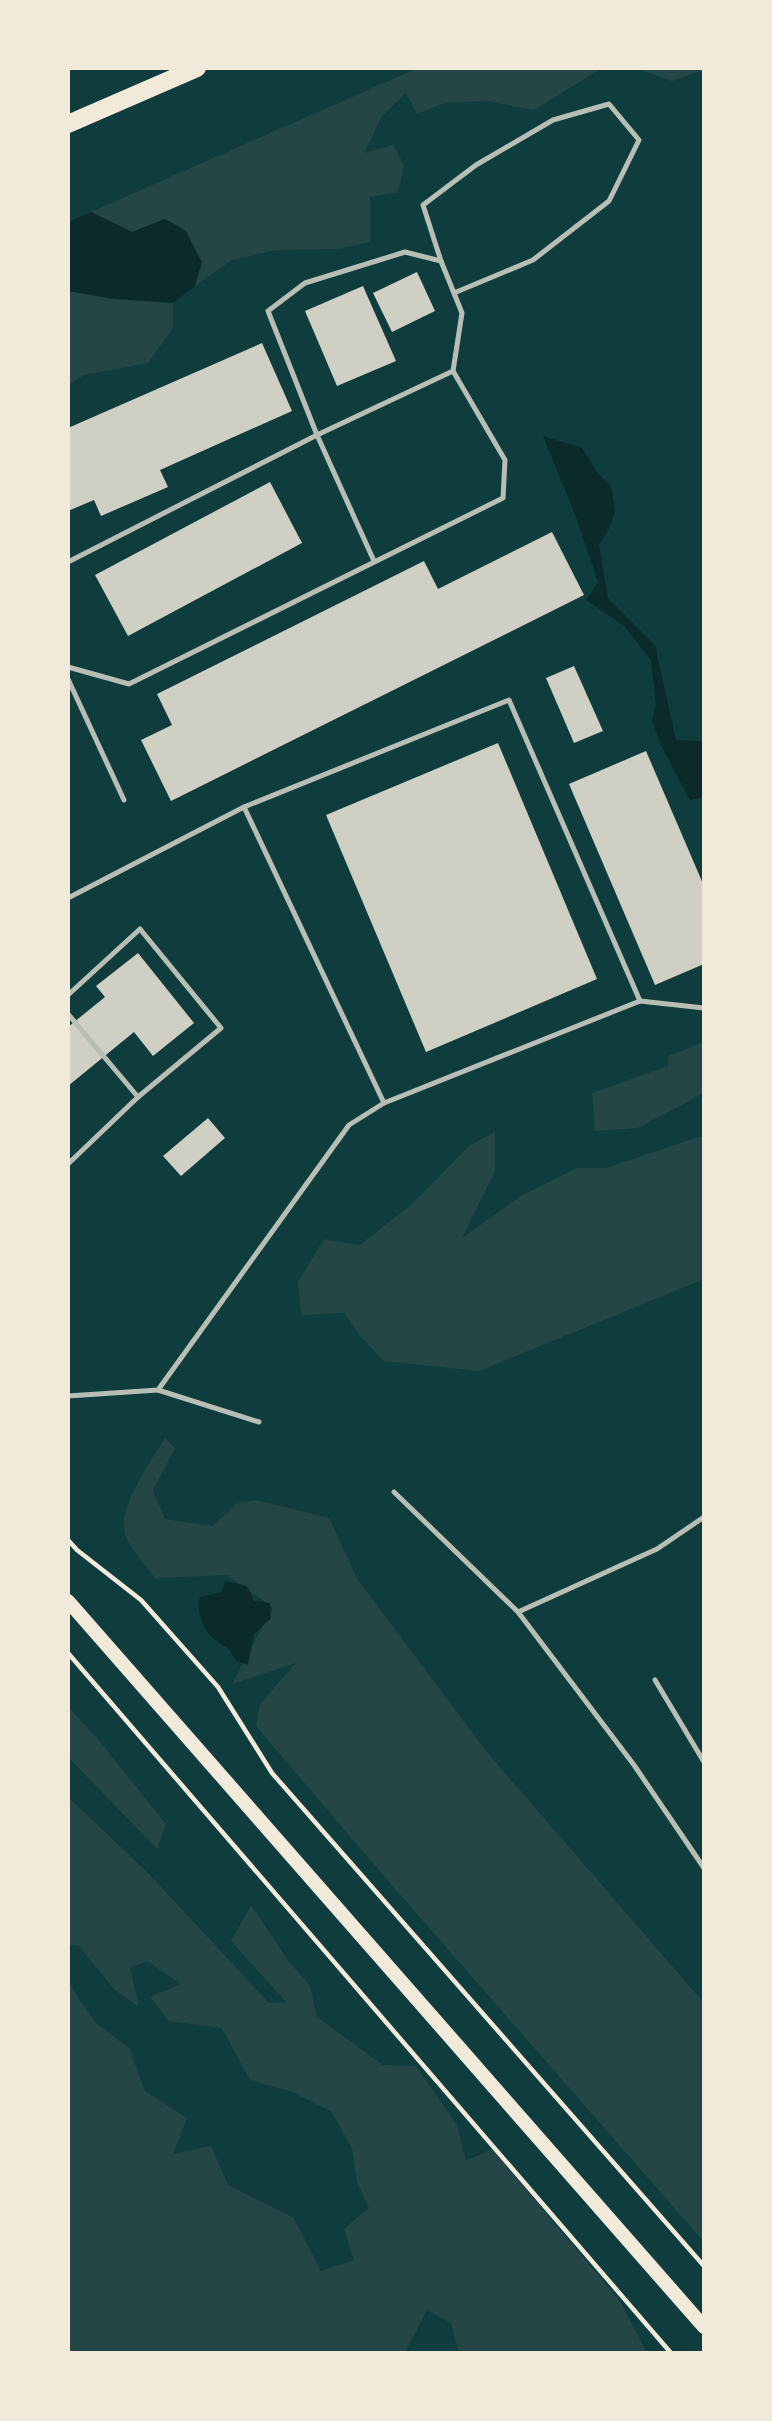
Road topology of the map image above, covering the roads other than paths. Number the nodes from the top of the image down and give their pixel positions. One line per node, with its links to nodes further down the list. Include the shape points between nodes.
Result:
1 (197, 68): 2 (main road)
2 (68, 124)
3 (441, 261): 4 (lane); 4 (lane, via 423,205 476,165 553,120 610,104 639,140 609,201 533,260); 6 (lane, via 405,252 305,283 268,312)
4 (454, 293): 5 (lane, via 462,313)
5 (453, 371): 6 (lane); 7 (lane, via 505,460 503,498)
6 (317, 435): 7 (lane); 8 (lane)
7 (374, 561): 9 (lane, via 129,684)
8 (68, 562)
9 (68, 667)
10 (68, 679): 11 (lane)
11 (124, 800)
12 (244, 807): 13 (lane); 15 (lane, via 509,700); 19 (lane)
13 (68, 898)
14 (68, 995): 18 (lane, via 140,929 221,1028)
15 (640, 1001): 16 (lane); 19 (lane)
16 (704, 1008)
17 (68, 1014): 18 (lane)
18 (138, 1097): 20 (lane)
19 (384, 1103): 21 (lane, via 349,1125)
20 (68, 1164)
21 (158, 1390): 22 (lane); 23 (lane)
22 (68, 1396)
23 (260, 1422)
24 (394, 1492): 27 (lane)
25 (704, 1517): 27 (lane, via 657,1549)
26 (68, 1601): 31 (main road)
27 (518, 1612): 30 (lane, via 634,1765)
28 (655, 1680): 29 (lane)
29 (704, 1762)
30 (704, 1868)
31 (704, 2327)

